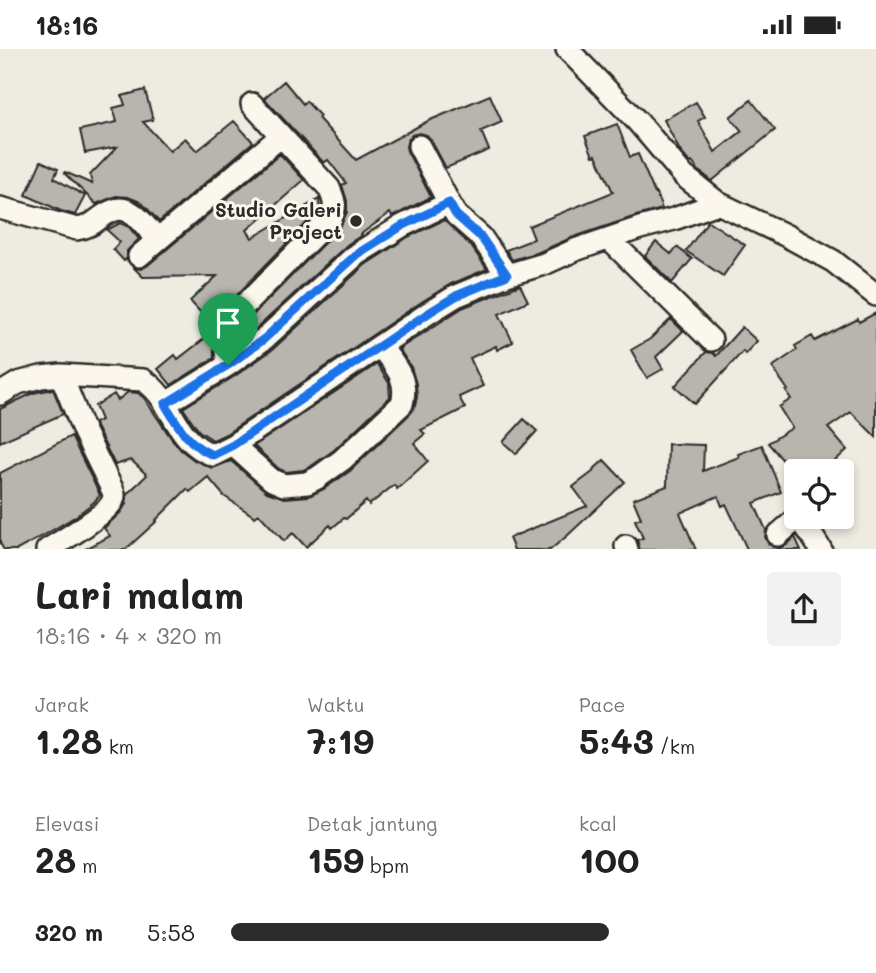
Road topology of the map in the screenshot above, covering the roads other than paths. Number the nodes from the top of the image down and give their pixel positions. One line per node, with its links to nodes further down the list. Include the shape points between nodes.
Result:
1 (567, 49): 6 (street, via 684,176)
2 (252, 104): 3 (street)
3 (281, 136): 9 (street); 15 (street, via 329,188 335,211 229,323 225,331)
4 (419, 146): 5 (street)
5 (449, 203): 11 (street, via 481,237); 15 (street, via 357,254 264,339)
6 (719, 203): 8 (street); 12 (street, via 832,261)
7 (0, 208): 9 (street, via 77,229 88,228 114,210 125,210)
8 (609, 239): 11 (street); 13 (street)
9 (158, 240): 10 (street)
10 (139, 256)
11 (507, 275): 14 (street, via 456,296)
12 (876, 295)
13 (711, 340)
14 (380, 346): 19 (street); 19 (street, via 404,383 402,404 317,478 284,485)
15 (228, 365): 18 (street)
16 (61, 375): 17 (street, via 18,383); 18 (street, via 143,380); 21 (street, via 114,498 89,523)
17 (0, 394)
18 (165, 404): 19 (street, via 180,430 204,451 213,455)
19 (233, 445)
20 (778, 535): 22 (street, via 794,521 803,522)
21 (47, 549)
22 (821, 549)

